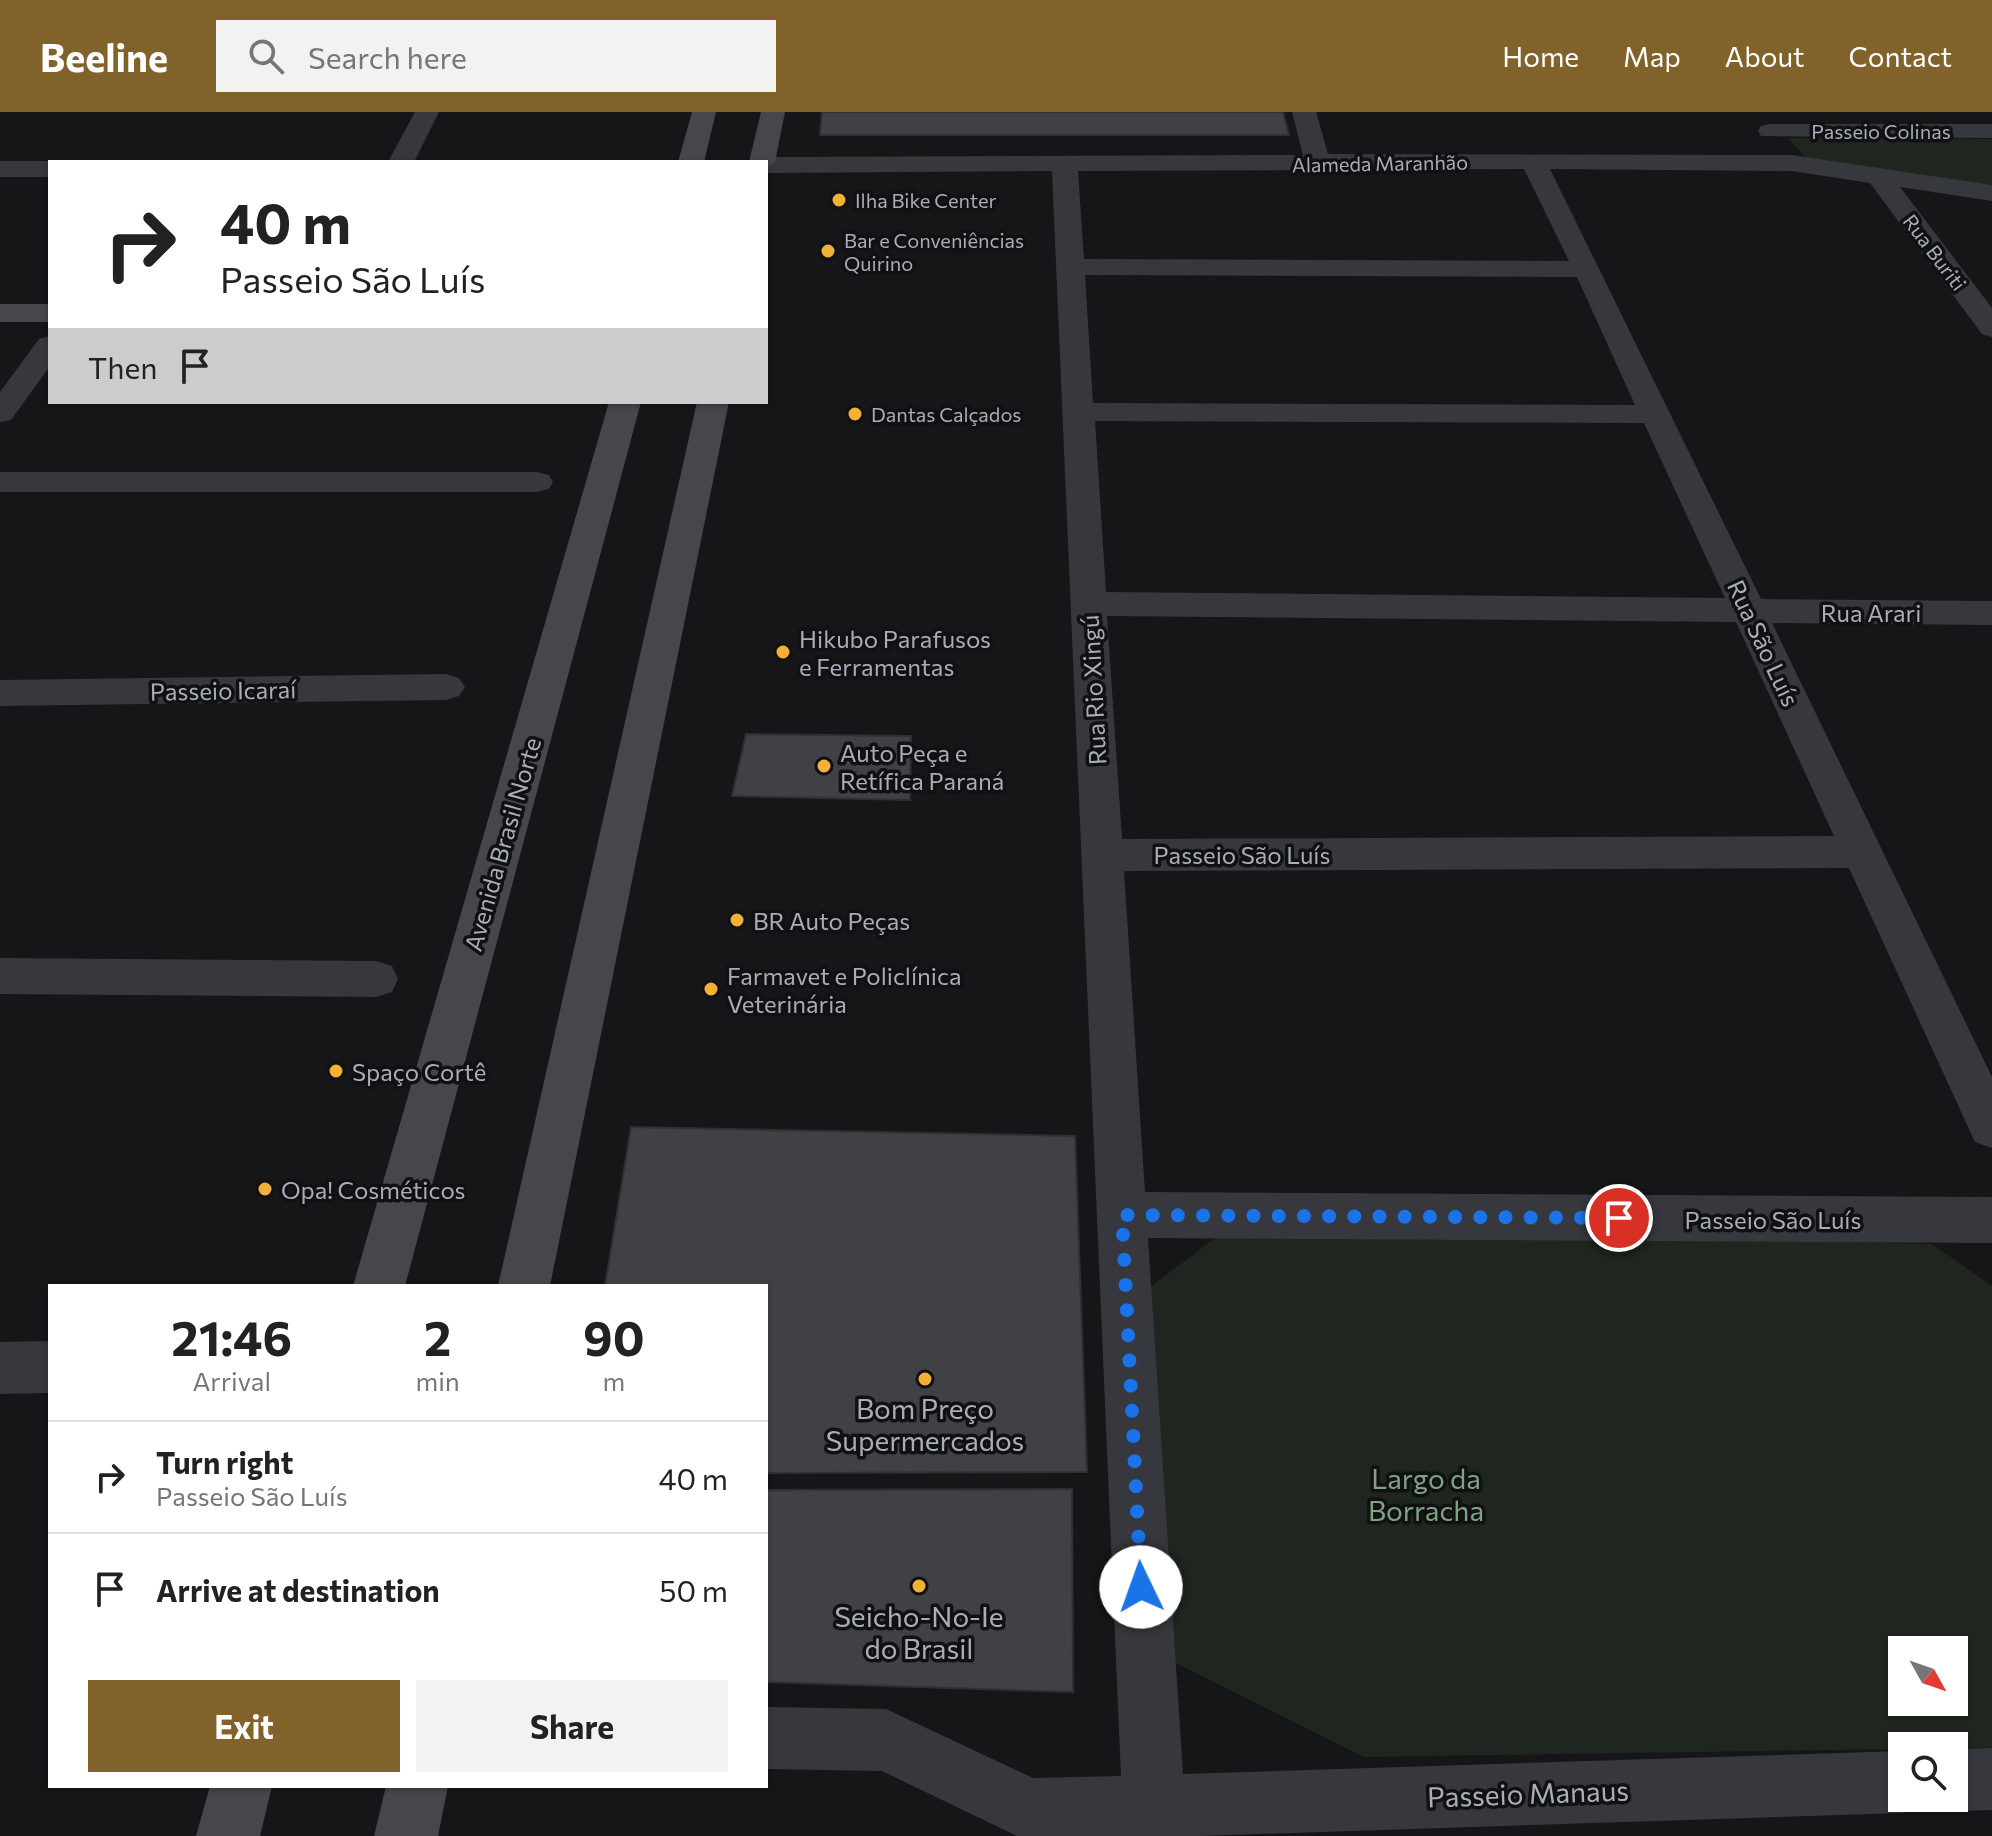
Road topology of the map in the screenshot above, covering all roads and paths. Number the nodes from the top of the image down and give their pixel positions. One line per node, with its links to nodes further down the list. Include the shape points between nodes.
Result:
1 (427, 112): 7 (street)
2 (704, 112): 8 (main road)
3 (773, 112): 9 (main road)
4 (1304, 112): 14 (street)
5 (1763, 122): 6 (street, Passeio Colinas); 11 (street)
6 (1992, 131)
7 (402, 160)
8 (692, 160)
9 (765, 160)
10 (1533, 161): 11 (street, Alameda Maranhão); 14 (street, Alameda Maranhão); 20 (street, Rua São Luís)
11 (1792, 163): 17 (street, Alameda Maranhão)
12 (768, 164): 13 (street, Alameda Maranhão)
13 (1065, 164): 14 (street, Alameda Maranhão); 19 (street, Rua Rio Xingú)
14 (1318, 164)
15 (0, 169): 16 (street)
16 (48, 169)
17 (1878, 175): 18 (street, Alameda Maranhão); 23 (street, Rua Buriti)
18 (1992, 193)
19 (1071, 267): 20 (street); 27 (street, Rua Rio Xingú)
20 (1587, 269): 29 (street, Rua São Luís)
21 (0, 313): 22 (main road)
22 (48, 313)
23 (1992, 328)
24 (48, 348): 28 (street)
25 (624, 404): 44 (main road, Avenida Brasil Norte)
26 (713, 404): 45 (main road)
27 (1078, 412): 29 (street); 32 (street, Rua Rio Xingú)
28 (0, 413)
29 (1656, 414): 33 (street, Rua São Luís)
30 (0, 482): 31 (street)
31 (537, 482)
32 (1089, 604): 33 (street); 38 (street, Rua Rio Xingú)
33 (1749, 612): 34 (street, Rua Arari); 37 (street, Rua São Luís)
34 (1992, 613)
35 (446, 687): 36 (street, Passeio Icaraí)
36 (0, 693)
37 (1863, 852): 38 (street, Passeio São Luís); 41 (street, Rua São Luís)
38 (1102, 855): 42 (street, Rua Rio Xingú)
39 (0, 976): 40 (street)
40 (376, 979)
41 (1992, 1127)
42 (1122, 1215): 43 (street, Passeio São Luís); 54 (street, Rua Rio Xingú)
43 (1992, 1220)
44 (380, 1284)
45 (524, 1284)
46 (48, 1367): 47 (street)
47 (0, 1368)
48 (768, 1738): 55 (street, via 886,1740)
49 (1992, 1779): 50 (street)
50 (1968, 1780)
51 (1888, 1783): 54 (street, Passeio Manaus)
52 (240, 1788): 56 (main road)
53 (417, 1788): 57 (main road)
54 (1154, 1820): 55 (street, Passeio Manaus)
55 (1019, 1823)
56 (228, 1836)
57 (406, 1836)

